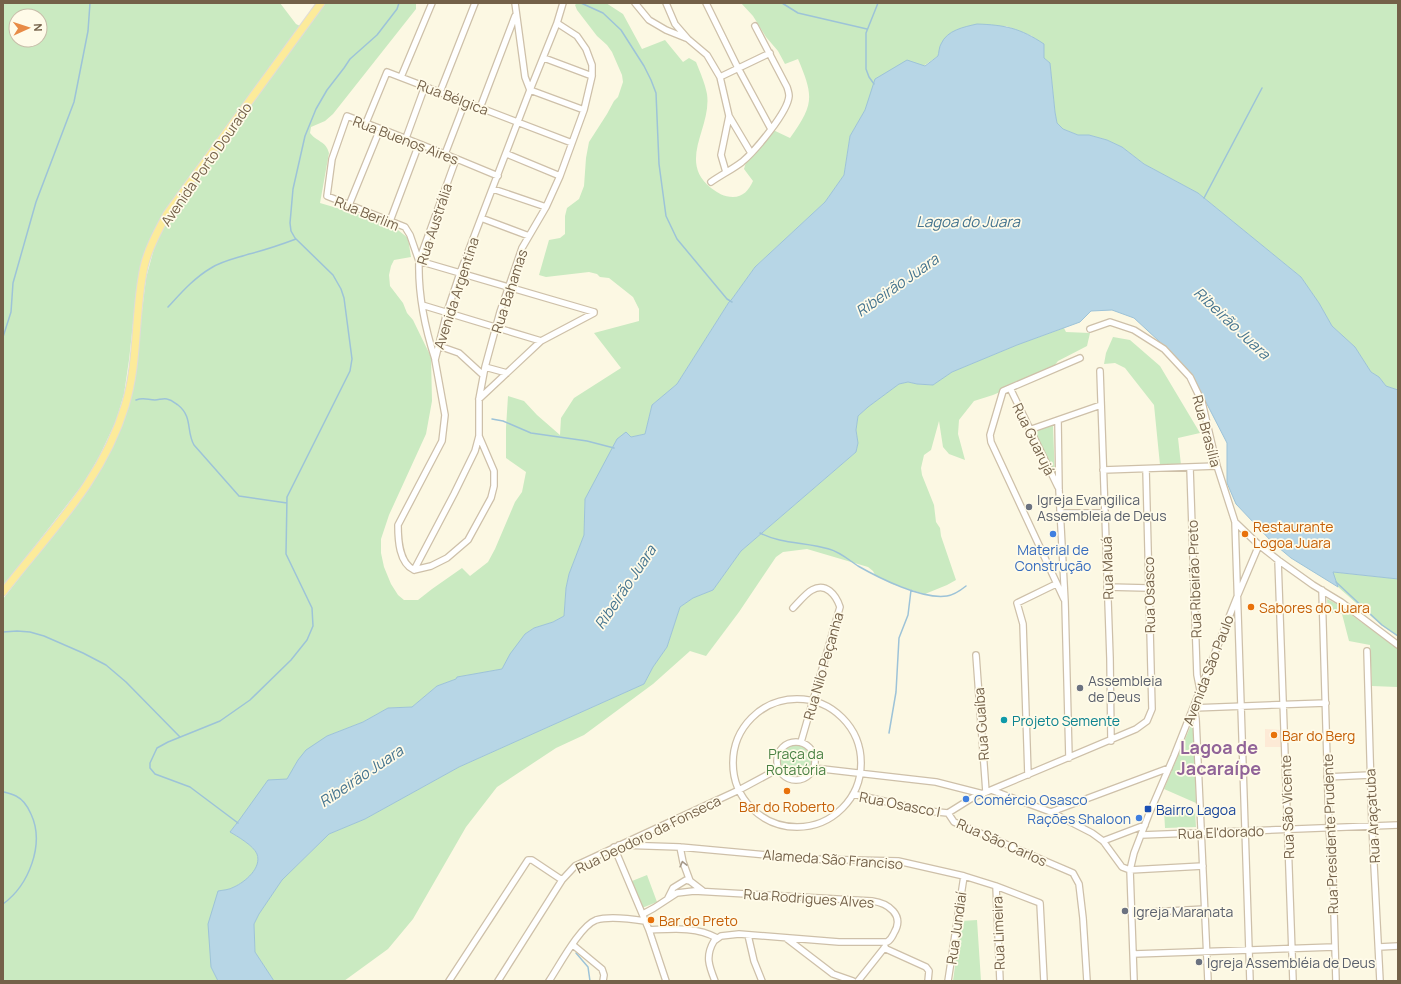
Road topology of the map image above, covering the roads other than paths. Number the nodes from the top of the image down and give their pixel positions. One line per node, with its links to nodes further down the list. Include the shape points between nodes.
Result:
1 (321, 3): 84 (main road, Avenida Porto Dourado, via 167,214 144,266 130,389 116,434 101,463 72,507)
2 (432, 3): 17 (street)
3 (475, 3): 21 (street)
4 (515, 3): 9 (street)
5 (563, 3): 10 (street, Avenida Argentina)
6 (635, 3): 12 (street, via 649,20)
7 (666, 3): 12 (street, via 675,24)
8 (706, 3): 15 (street)
9 (516, 14): 20 (street, via 525,77); 23 (street)
10 (557, 23): 14 (street, Avenida Argentina); 16 (street, Rua Bahamas, via 577,36 586,49 592,65)
11 (755, 26): 13 (street)
12 (688, 39): 18 (street, via 707,55)
13 (770, 53): 15 (street); 29 (street, via 790,95)
14 (544, 58): 16 (street); 20 (street, Avenida Argentina)
15 (738, 68): 18 (street); 29 (street)
16 (592, 76): 24 (street, Rua Bahamas)
17 (400, 77): 19 (street, Rua Bélgica); 26 (street, Rua Bélgica, via 387,72)
18 (720, 78): 25 (street)
19 (425, 86): 21 (street, Rua Bélgica); 30 (street)
20 (530, 90): 24 (street); 27 (street, Avenida Argentina)
21 (440, 92): 22 (street, Rua Bélgica)
22 (465, 102): 23 (street, Rua Bélgica); 34 (street)
23 (480, 108): 27 (street, Rua Bélgica)
24 (584, 110): 31 (street, Rua Bahamas)
25 (729, 116): 33 (street); 37 (street, via 720,155)
26 (366, 123): 28 (street, Rua Buenos Aires); 42 (street, Rua Buenos Aires, via 347,116 332,159)
27 (519, 123): 31 (street, Rua Bélgica); 35 (street, Avenida Argentina)
28 (380, 129): 30 (street, Rua Buenos Aires); 43 (street)
29 (771, 129): 33 (street)
30 (406, 138): 32 (street, Rua Buenos Aires)
31 (572, 143): 39 (street, Rua Bahamas)
32 (420, 144): 34 (street, Rua Buenos Aires); 46 (street)
33 (751, 153): 37 (street)
34 (445, 154): 36 (street, Rua Buenos Aires)
35 (507, 154): 38 (street, Avenida Argentina); 39 (street)
36 (456, 159): 38 (street, Rua Buenos Aires); 48 (street, Rua Austrália)
37 (726, 172): 40 (street)
38 (498, 176): 41 (street, Avenida Argentina)
39 (560, 176): 44 (street, Rua Bahamas)
40 (711, 182)
41 (493, 189): 44 (street); 45 (street, Avenida Argentina)
42 (327, 196): 43 (street, Rua Berlim)
43 (349, 205): 46 (street, Rua Berlim)
44 (546, 207): 47 (street, Rua Bahamas)
45 (481, 218): 47 (street); 49 (street, Avenida Argentina)
46 (390, 221): 48 (street, Rua Berlim, via 405,228)
47 (529, 236): 50 (street, Rua Bahamas, via 522,248)
48 (419, 261): 49 (street); 51 (street, Rua Austrália)
49 (460, 273): 50 (street); 52 (street, Avenida Argentina)
50 (509, 287): 53 (street, Rua Bahamas); 55 (street, via 594,312)
51 (422, 305): 52 (street); 58 (street, Rua Austrália)
52 (447, 312): 53 (street); 56 (street, Avenida Argentina)
53 (496, 327): 55 (street); 59 (street, Rua Bahamas)
54 (1090, 329): 69 (street, Rua Brasília, via 1110,322 1134,330 1164,349 1190,377 1202,402)
55 (541, 340): 61 (street)
56 (439, 346): 58 (street, Avenida Argentina); 62 (street, via 459,353)
57 (1080, 358): 63 (street)
58 (435, 360): 79 (street, Avenida Argentina, via 446,415 442,441 398,525 402,556 409,568)
59 (485, 367): 61 (street); 62 (street, Rua Bahamas)
60 (1100, 371): 65 (street, Rua Mauá)
61 (507, 373): 64 (street)
62 (483, 375): 64 (street, Rua Bahamas)
63 (1010, 388): 67 (street, Rua Guarujá); 80 (street, via 1003,391 990,435 991,442)
64 (479, 399): 68 (street, Rua Bahamas)
65 (1101, 405): 66 (street); 72 (street, Rua Mauá)
66 (1058, 420): 67 (street); 73 (street)
67 (1029, 430): 73 (street, Rua Guarujá)
68 (479, 436): 79 (street, Rua Bahamas, via 475,451); 79 (street, via 494,471 491,498 468,540 446,558 431,566)
69 (1217, 466): 70 (street); 76 (street, Rua Brasília)
70 (1190, 468): 71 (street); 91 (street, Rua Ribeirão Preto, via 1197,675)
71 (1146, 469): 72 (street); 82 (street, Rua Osasco)
72 (1103, 470): 75 (street, Rua Mauá)
73 (1059, 490): 74 (street)
74 (1061, 513): 75 (street); 86 (street)
75 (1104, 513): 81 (street, Rua Mauá)
76 (1235, 522): 77 (street, Rua Brasília); 85 (street)
77 (1259, 546): 78 (street, Rua Brasília); 85 (street, Avenida São Paulo)
78 (1278, 560): 83 (street, Rua Brasília); 94 (street, Rua São Vicente)
79 (414, 570)
80 (1056, 584): 86 (street); 105 (street, via 1017,603 1023,624)
81 (1107, 587): 82 (street); 98 (street, Rua Mauá)
82 (1148, 588): 97 (street, Rua Osasco, via 1152,709)
83 (1322, 590): 88 (street, Rua Brasília); 93 (street, Rua Presidente Prudente)
84 (3, 592)
85 (1237, 596): 91 (street, Avenida São Paulo); 95 (street)
86 (1065, 602): 100 (street)
87 (793, 608): 92 (street, Rua Nilo Peçanha, via 812,590 820,588 829,589 840,607)
88 (1398, 645)
89 (1367, 651): 106 (street, Rua Araçatuba)
90 (976, 654): 109 (street, Rua Guaíba)
91 (1200, 690): 96 (street, Avenida São Paulo)
92 (812, 700): 99 (street, Rua Nilo Peçanha); 104 (street, via 838,713 850,728 859,749); 108 (street, via 792,699 772,704 759,711 748,722 737,740 733,760)
93 (1326, 703): 94 (street); 107 (street, Rua Presidente Prudente)
94 (1284, 705): 95 (street); 117 (street, Rua São Vicente)
95 (1241, 706): 96 (street); 118 (street)
96 (1193, 708): 102 (street, Avenida São Paulo); 119 (street, via 1196,719)
97 (1147, 721): 98 (street, Rua São Carlos)
98 (1111, 741): 100 (street, Rua São Carlos)
99 (801, 742): 101 (street, via 813,752); 103 (street, via 789,742 779,750 776,763)
100 (1069, 758): 105 (street, Rua São Carlos)
101 (814, 768): 103 (street, via 800,780 787,778); 104 (street)
102 (1169, 768): 111 (street); 113 (street, Avenida São Paulo)
103 (778, 769): 108 (street, Rua Deodoro da Fonseca)
104 (860, 773): 109 (street, via 936,782); 110 (street)
105 (1028, 775): 109 (street, Rua São Carlos)
106 (1370, 775): 107 (street); 115 (street, Rua Araçatuba)
107 (1328, 777): 116 (street, Rua Presidente Prudente)
108 (739, 790): 110 (street, via 757,814 775,823 794,827 814,825 828,819 840,810); 122 (street, Rua Deodoro da Fonseca)
109 (987, 792): 111 (street); 112 (street, Rua São Carlos)
110 (853, 794): 112 (street, Rua Osasco I, via 927,811)
111 (1051, 812): 121 (street)
112 (948, 813): 164 (street, Rua São Carlos, via 954,822 1073,874 1079,884 1084,918)
113 (1145, 825): 120 (street, Avenida São Paulo); 121 (street)
114 (1398, 825): 115 (street, Rua El'dorado)
115 (1372, 826): 116 (street, Rua El'dorado); 144 (street, Rua Araçatuba)
116 (1329, 828): 117 (street, Rua El'dorado); 142 (street, Rua Presidente Prudente)
117 (1288, 830): 118 (street, Rua El'dorado); 146 (street, Rua São Vicente)
118 (1245, 832): 119 (street, Rua El'dorado); 147 (street)
119 (1202, 833): 120 (street, Rua El'dorado); 124 (street)
120 (1141, 835): 125 (street, Avenida São Paulo)
121 (1103, 841): 125 (street, via 1122,867)
122 (617, 846): 123 (street, Alameda São Franciso); 127 (street, Rua Deodoro da Fonseca, via 575,866); 134 (street)
123 (680, 847): 126 (street, Alameda São Franciso, via 809,859 898,862); 128 (street, one-way to 123, via 682,862)
124 (1203, 866): 125 (street); 132 (street)
125 (1130, 870): 133 (street, Avenida São Paulo)
126 (964, 876): 129 (street, Alameda São Franciso); 161 (street, Rua Jundiaí)
127 (562, 880): 151 (street, via 528,860); 152 (street, Rua Deodoro da Fonseca)
128 (690, 881): 130 (street); 131 (street, via 672,888)
129 (996, 886): 162 (street, Rua Limeira); 163 (street, Alameda São Franciso, via 1040,903)
130 (703, 891): 131 (street, Rua Rodrigues Alves, via 685,891); 140 (street, Rua Rodrigues Alves, via 877,902 890,908 897,920 898,926)
131 (667, 899): 134 (street, Rua Rodrigues Alves)
132 (1205, 909): 133 (street); 148 (street)
133 (1132, 913): 149 (street, Avenida São Paulo)
134 (643, 914): 135 (street)
135 (645, 921): 136 (street); 141 (street, via 614,918 596,920 583,930)
136 (649, 930): 138 (street, via 686,929 711,934); 155 (street)
137 (748, 935): 138 (street); 139 (street); 157 (street)
138 (717, 938): 156 (street, via 712,944 708,960)
139 (786, 938): 140 (street, via 870,942); 158 (street, via 833,974)
140 (890, 940): 145 (street, Rua Rodrigues Alves)
141 (573, 946): 153 (street); 154 (street, via 602,969)
142 (1334, 946): 146 (street); 168 (street, Rua Presidente Prudente)
143 (1398, 946): 144 (street)
144 (1379, 947): 169 (street, Rua Araçatuba)
145 (884, 948): 159 (street, Rua Rodrigues Alves); 160 (street, via 926,967 929,971)
146 (1292, 949): 147 (street); 167 (street, Rua São Vicente)
147 (1249, 950): 148 (street); 166 (street)
148 (1207, 951): 149 (street); 165 (street)
149 (1134, 954): 150 (street, Avenida São Paulo)
150 (1135, 979)
151 (449, 981)
152 (498, 981)
153 (549, 981)
154 (603, 981)
155 (666, 981)
156 (715, 981)
157 (762, 981)
158 (853, 981)
159 (858, 981)
160 (928, 981)
161 (948, 981)
162 (1000, 981)
163 (1044, 981)
164 (1087, 981)
165 (1208, 981)
166 (1250, 981)
167 (1293, 981)
168 (1336, 981)
169 (1380, 981)

